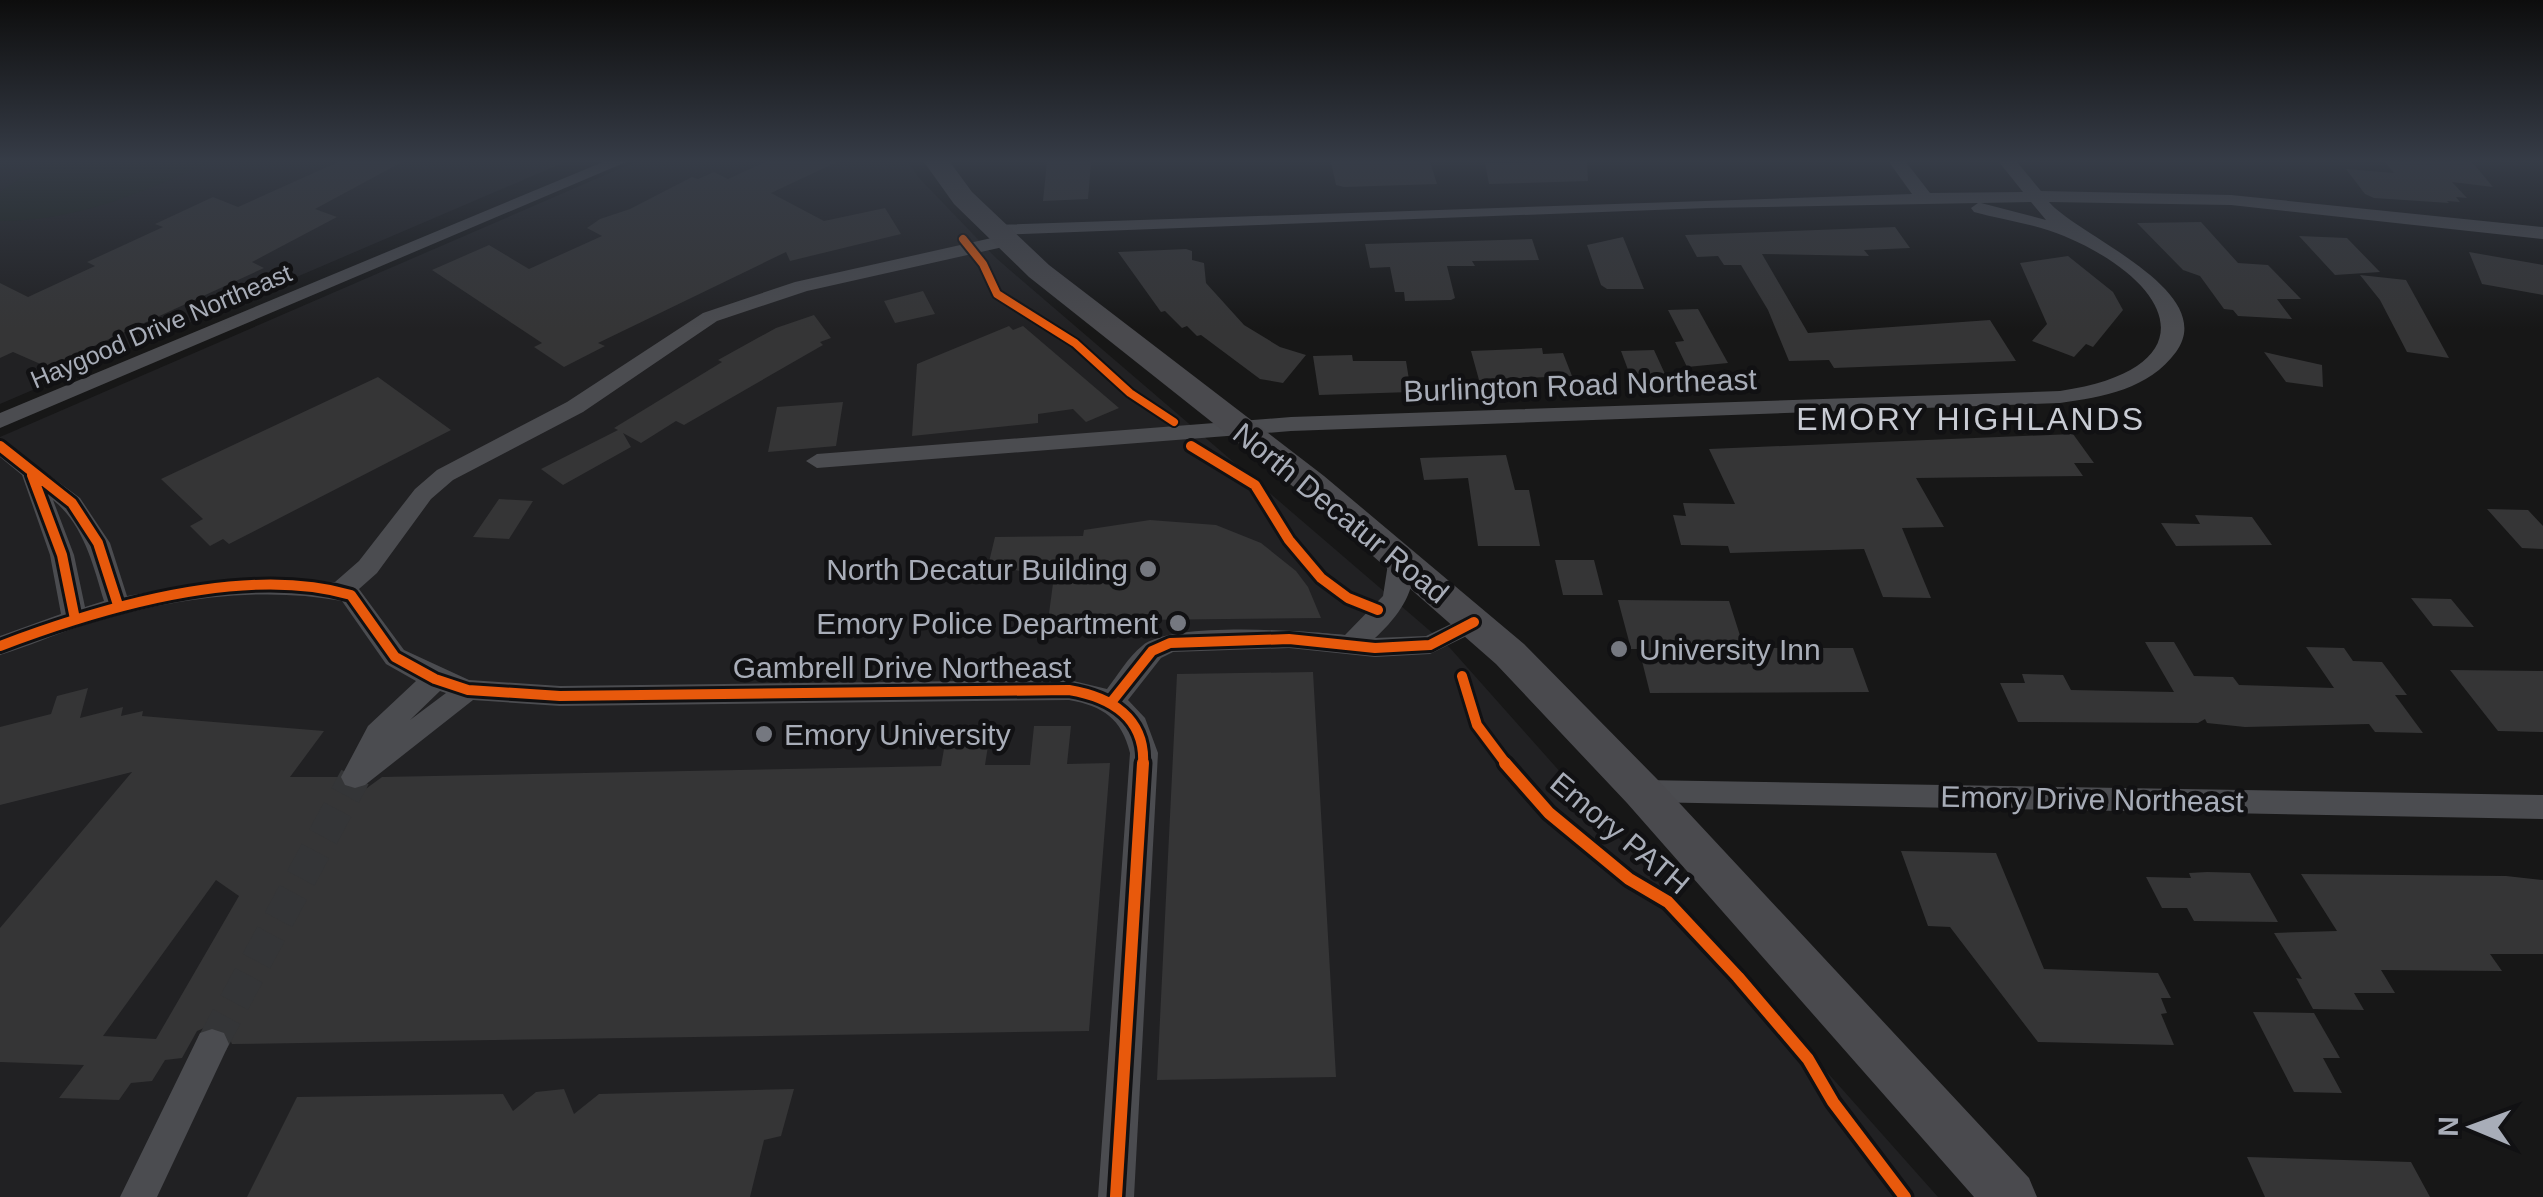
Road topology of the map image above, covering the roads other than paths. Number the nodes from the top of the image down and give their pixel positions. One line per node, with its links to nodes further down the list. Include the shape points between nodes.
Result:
1 (484, 218): 10 (street, Haygood Drive Northeast)
2 (984, 218): 9 (main road, North Decatur Road)
3 (1378, 218): 9 (street)
4 (2020, 218): 8 (street, Burlington Road Northeast)
5 (2053, 218): 8 (street, Burlington Road Northeast)
6 (2396, 218): 7 (street)
7 (2543, 233)
8 (2076, 234): 11 (street, Burlington Road Northeast, via 2142,276 2172,319 2171,342 2159,365 2102,391 1977,402)
9 (999, 235): 11 (main road, North Decatur Road); 16 (street, via 768,295 710,318 584,402 445,475)
10 (0, 421)
11 (1236, 428): 13 (street, Burlington Road Northeast); 15 (main road, North Decatur Road)
12 (0, 446): 14 (street)
13 (817, 461)
14 (32, 475): 17 (street, via 72,503 90,530); 18 (street, via 62,555)
15 (1399, 557): 19 (main road, North Decatur Road); 20 (street, via 1403,578 1391,610)
16 (341, 592): 17 (street, via 242,587); 22 (street, Gambrell Drive Northeast, via 358,601 394,656)
17 (118, 605): 18 (street)
18 (74, 620): 21 (street)
19 (1474, 622): 20 (street, via 1430,645); 25 (main road, North Decatur Road)
20 (1353, 643): 24 (street, via 1170,644 1152,651)
21 (0, 646)
22 (435, 679): 23 (street, Gambrell Drive Northeast); 23 (street, via 378,734 355,777)
23 (468, 690): 24 (street, Gambrell Drive Northeast, via 560,696 1070,690)
24 (1113, 700): 29 (street, Gambrell Drive Northeast, via 1140,732 1144,753)
25 (1642, 791): 26 (street, Emory Drive Northeast); 30 (main road, North Decatur Road)
26 (2543, 807)
27 (212, 1044): 28 (street)
28 (138, 1197)
29 (1116, 1197)
30 (2010, 1197)

